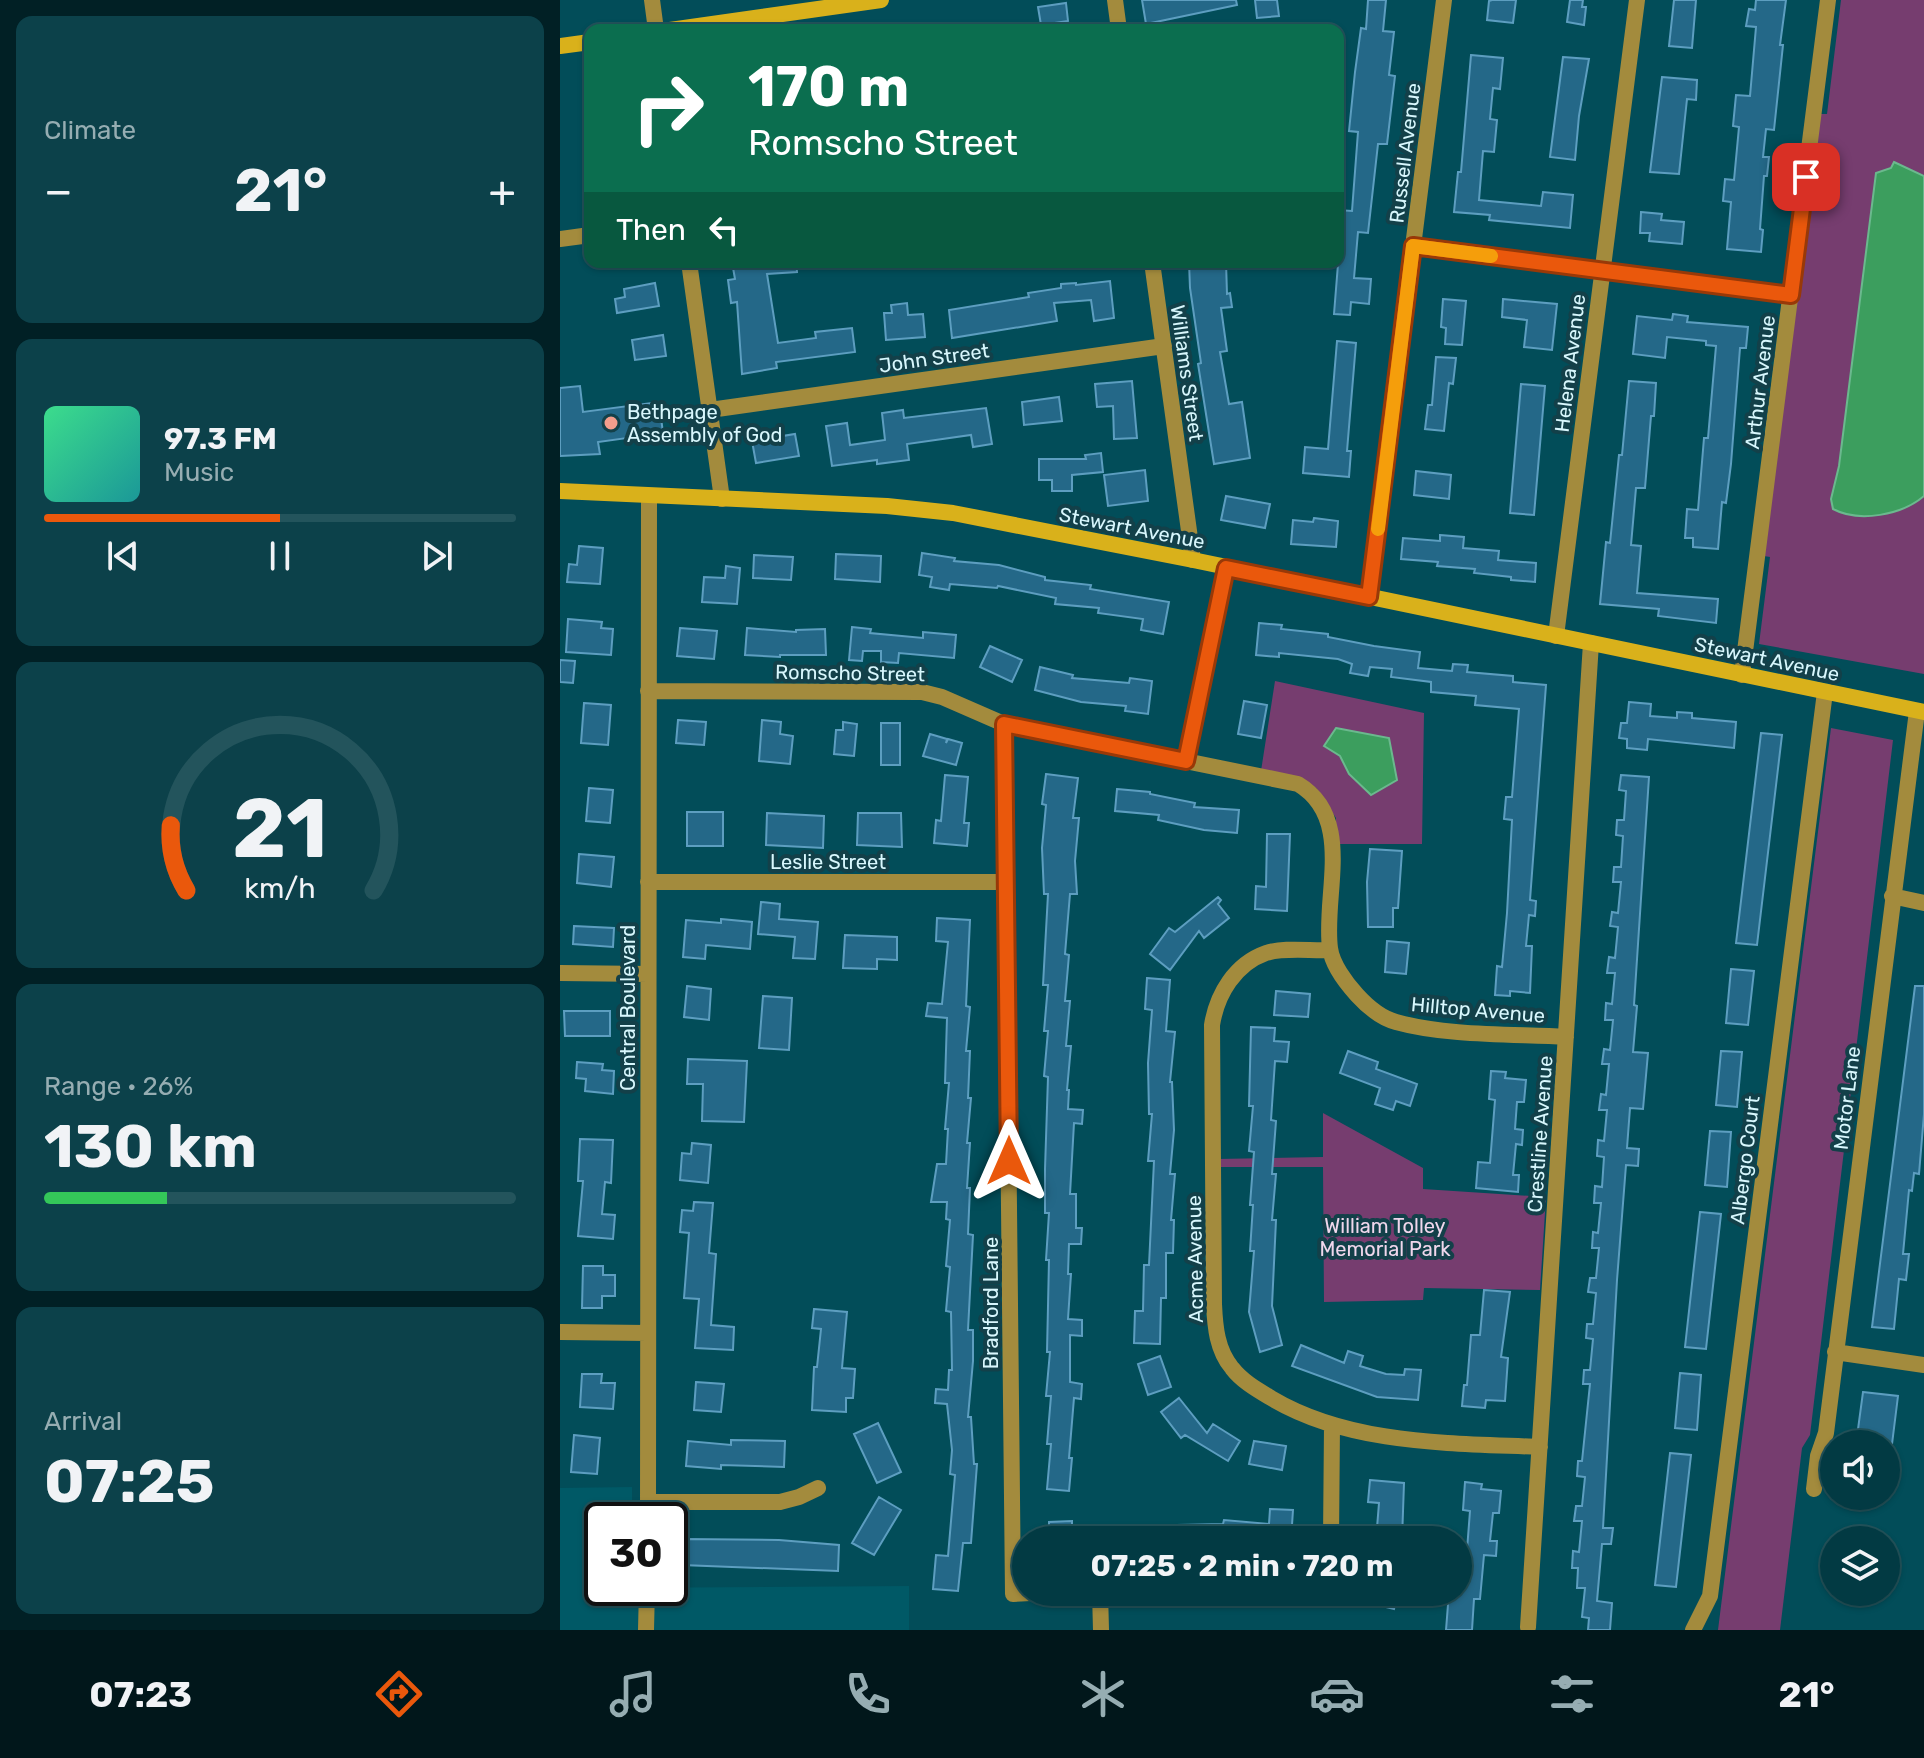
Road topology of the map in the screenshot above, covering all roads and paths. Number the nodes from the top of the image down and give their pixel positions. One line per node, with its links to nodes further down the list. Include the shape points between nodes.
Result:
1 (652, 0): 7 (street)
2 (881, 0): 8 (main road)
3 (1115, 0): 9 (street)
4 (1444, 0): 14 (street, Russell Avenue)
5 (1637, 0): 17 (street, Helena Avenue)
6 (1828, 0): 18 (street, Arthur Avenue)
7 (655, 24)
8 (712, 24)
9 (1118, 24)
10 (584, 43): 11 (main road)
11 (560, 46)
12 (584, 236): 13 (street)
13 (560, 239)
14 (1413, 246): 17 (street); 26 (street, Russell Avenue)
15 (690, 268): 20 (street)
16 (1153, 268): 19 (street, Williams Street)
17 (1602, 271): 18 (street); 27 (street, Helena Avenue)
18 (1791, 295): 29 (street, Arthur Avenue)
19 (1164, 346): 20 (street, John Street); 24 (street, Williams Street)
20 (710, 410): 23 (street)
21 (560, 491): 22 (main road, Stewart Avenue)
22 (649, 496): 23 (main road, Stewart Avenue); 30 (street, Central Boulevard)
23 (722, 499): 24 (main road, Stewart Avenue, via 953,513)
24 (1193, 560): 25 (main road, Stewart Avenue)
25 (1226, 568): 26 (main road, Stewart Avenue); 34 (street)
26 (1369, 597): 27 (main road, Stewart Avenue)
27 (1556, 636): 28 (main road, Stewart Avenue)
28 (1591, 643): 29 (main road, Stewart Avenue); 42 (street, Crestline Avenue)
29 (1742, 675): 31 (main road, Stewart Avenue)
30 (648, 691): 33 (street, Romscho Street, via 922,692); 35 (street, Central Boulevard)
31 (1825, 692): 32 (main road, Stewart Avenue); 60 (street, Albergo Court, via 1710,1596)
32 (1920, 711): 37 (street, Motor Lane)
33 (1004, 724): 34 (street, Romscho Street); 36 (street, Bradford Lane)
34 (1186, 761): 39 (street, Hilltop Avenue, via 1298,784 1320,802 1332,833)
35 (648, 882): 36 (street, Leslie Street); 41 (street, Central Boulevard)
36 (1007, 882): 53 (street, Bradford Lane)
37 (1892, 896): 38 (street); 45 (street, Motor Lane)
38 (1924, 903)
39 (1330, 950): 42 (street, Hilltop Avenue, via 1349,987 1367,1006 1393,1021 1430,1029); 47 (street, Acme Avenue, via 1268,952 1247,963 1221,994 1212,1025 1214,1304 1219,1345 1249,1385)
40 (560, 973): 41 (street)
41 (648, 974): 44 (street, Central Boulevard)
42 (1566, 1037): 48 (street, Crestline Avenue)
43 (560, 1332): 44 (street)
44 (647, 1333): 51 (street, Central Boulevard)
45 (1835, 1352): 46 (street); 50 (street, Motor Lane)
46 (1924, 1365)
47 (1332, 1425): 48 (street, Acme Avenue, via 1390,1437); 54 (street)
48 (1540, 1447): 57 (street, Crestline Avenue)
49 (818, 1488): 52 (street, via 780,1502)
50 (1814, 1489)
51 (648, 1502)
52 (688, 1502)
53 (1012, 1526)
54 (1331, 1526)
55 (647, 1606): 58 (street)
56 (1100, 1606): 59 (street)
57 (1528, 1627)
58 (646, 1630)
59 (1101, 1630)
60 (1693, 1630)

